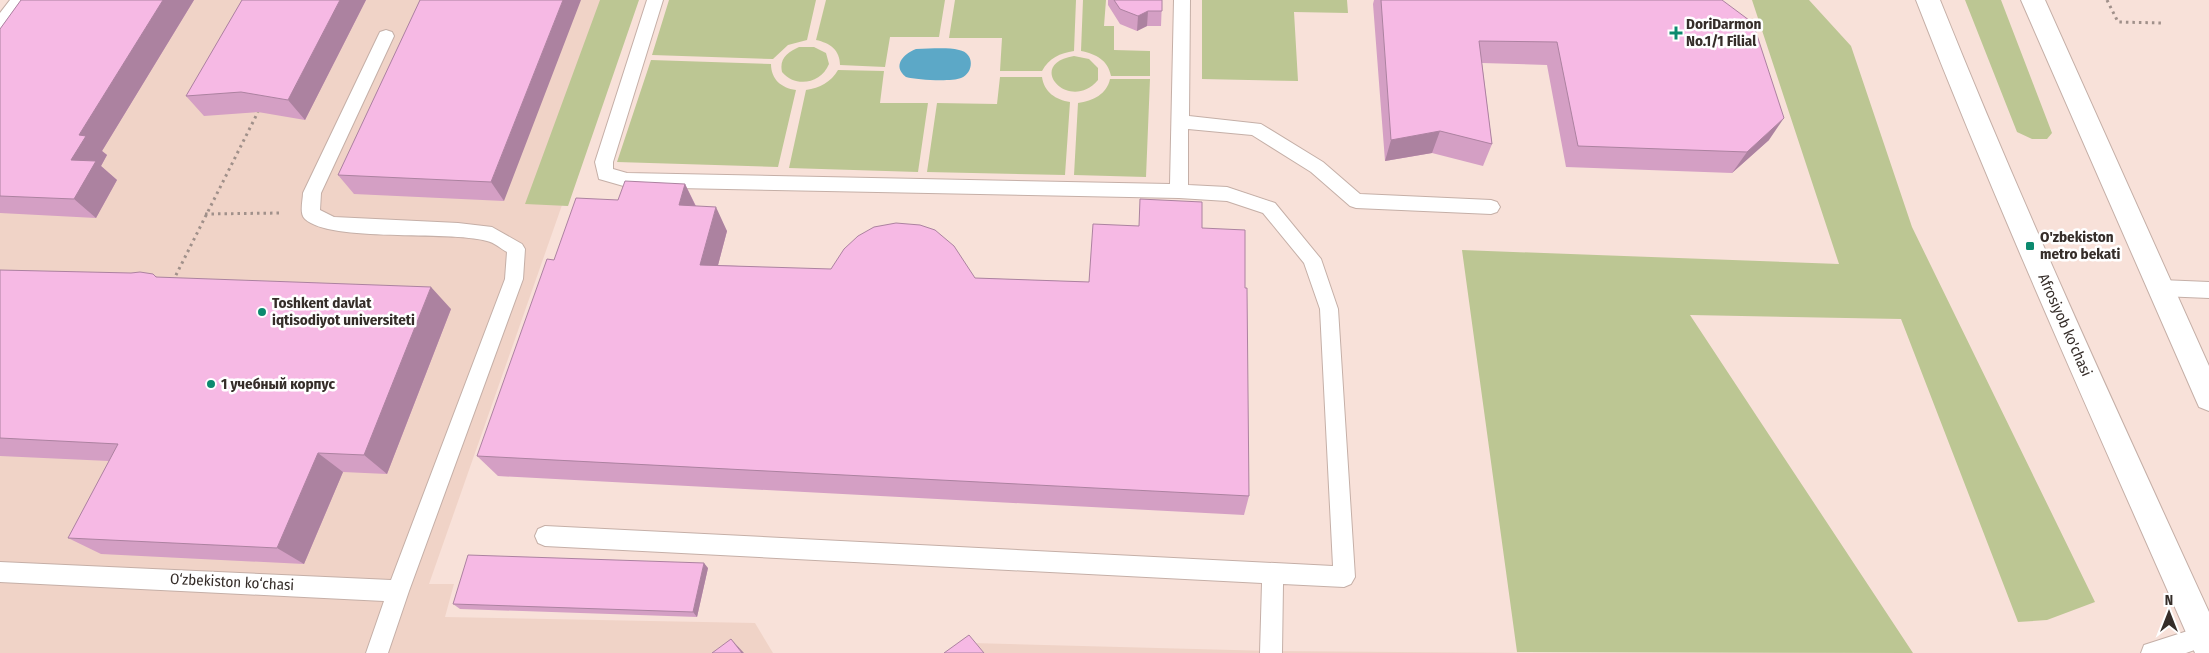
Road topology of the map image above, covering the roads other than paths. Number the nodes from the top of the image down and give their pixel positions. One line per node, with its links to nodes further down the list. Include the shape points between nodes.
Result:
1 (18, 0): 6 (lane)
2 (655, 0): 9 (lane, via 604,162 605,174 627,180)
3 (1182, 0): 8 (lane)
4 (1928, 0): 18 (main road, Afrosiyob ko'chasi, via 2055,304)
5 (2033, 0): 11 (main road)
6 (0, 25)
7 (386, 36): 17 (lane, via 312,193 312,214 332,224 492,234 516,249 514,279)
8 (1180, 122): 9 (lane); 10 (lane, via 1255,129 1317,167 1356,200)
9 (1179, 191): 16 (lane, via 1227,194 1269,208 1312,259 1329,309 1344,577)
10 (1491, 208)
11 (2161, 288): 12 (lane); 13 (main road)
12 (2209, 290)
13 (2208, 395)
14 (545, 536): 16 (lane)
15 (0, 572): 17 (lane, O‘zbekiston ko‘chasi)
16 (1273, 573): 20 (lane)
17 (398, 590): 19 (lane)
18 (2206, 642): 21 (lane)
19 (377, 653)
20 (1271, 653)
21 (2152, 653)

